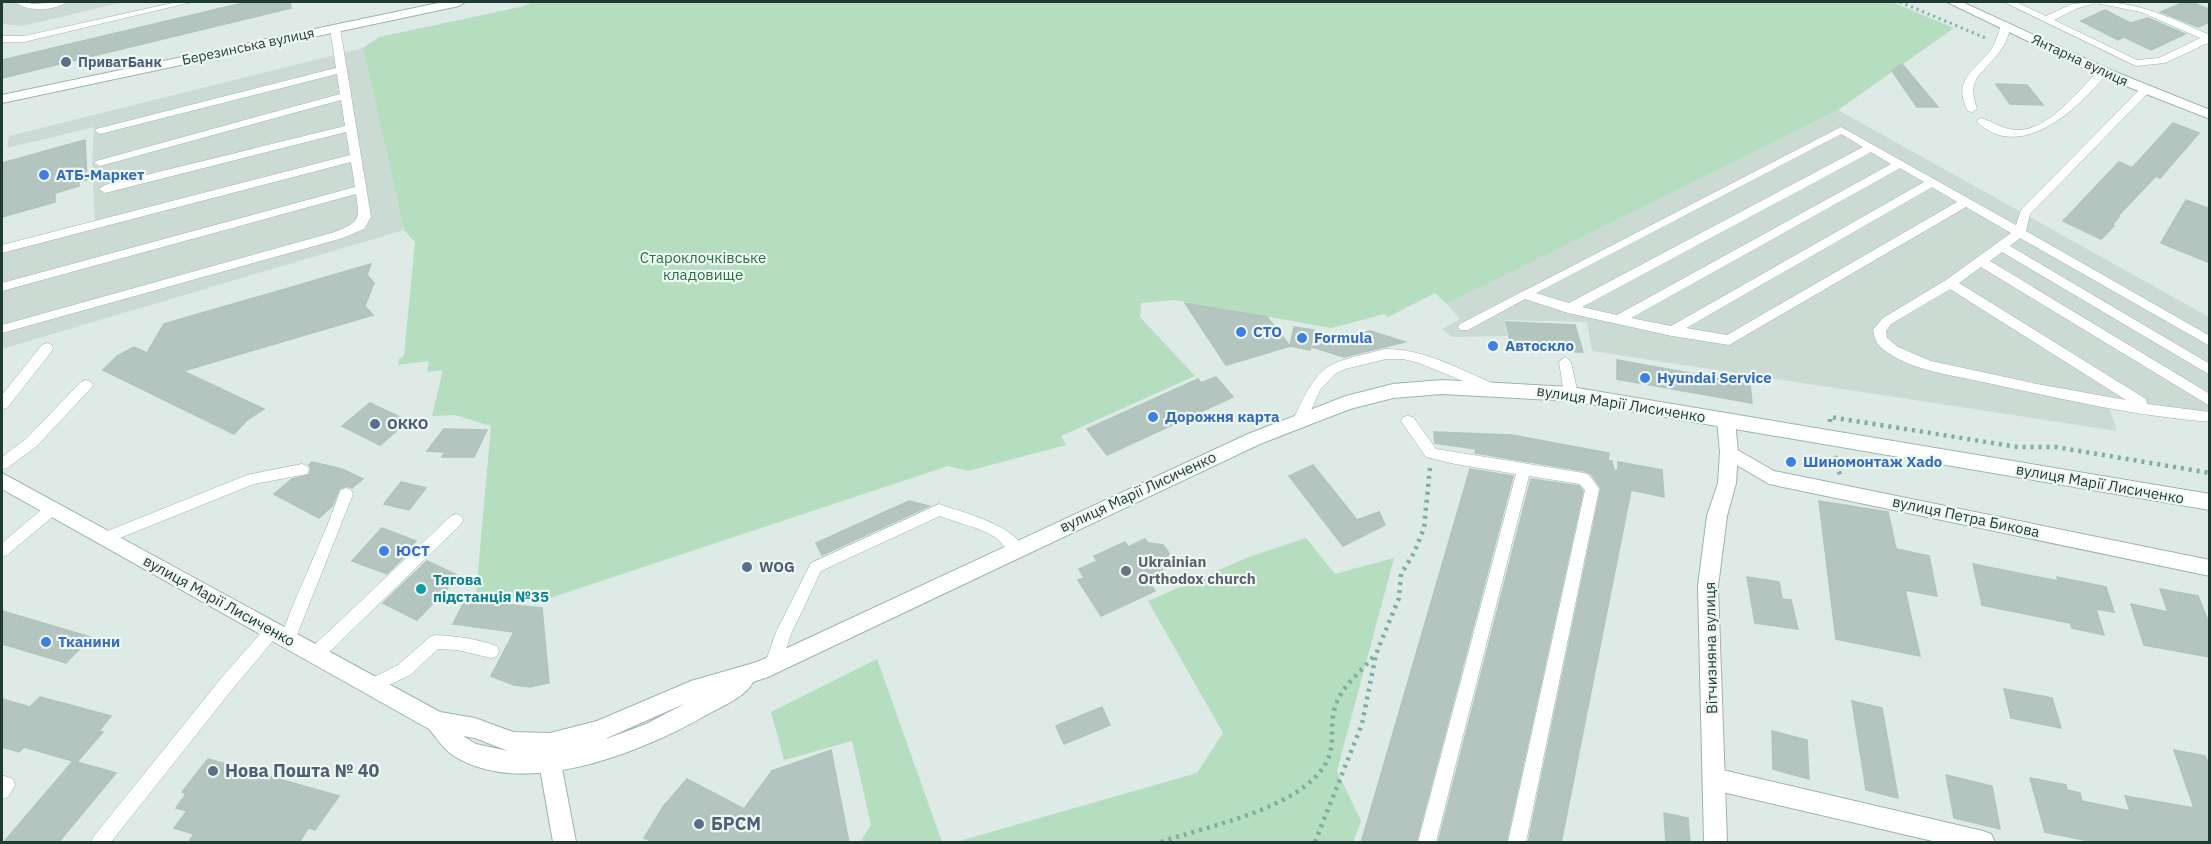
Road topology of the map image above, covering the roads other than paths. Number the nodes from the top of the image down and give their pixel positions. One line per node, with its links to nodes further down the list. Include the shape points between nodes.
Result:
1 (20, 2): 2 (lane, via 31,7)
2 (62, 2)
3 (187, 2): 12 (lane, via 24,39)
4 (459, 2): 11 (main road, Березинська вулиця)
5 (1957, 2): 10 (main road, Янтарна вулиця)
6 (2009, 2): 9 (lane)
7 (2090, 2): 9 (lane)
8 (2104, 2): 13 (lane, via 2144,10)
9 (2046, 20): 13 (lane, via 2136,63 2161,61)
10 (2006, 25): 15 (main road, Янтарна вулиця); 19 (lane, via 2000,44 1967,82 1966,94)
11 (335, 28): 14 (lane); 18 (main road, Березинська вулиця)
12 (2, 39)
13 (2208, 39)
14 (341, 70): 17 (lane); 23 (lane)
15 (2103, 72): 16 (main road, Янтарна вулиця); 21 (lane, via 2052,123 2043,127 2019,134 2003,132)
16 (2145, 90): 20 (main road, Янтарна вулиця); 32 (lane, via 2025,213)
17 (345, 96): 22 (lane); 26 (lane)
18 (2, 99)
19 (1972, 109)
20 (2210, 115)
21 (1981, 121)
22 (351, 128): 25 (lane); 29 (lane)
23 (100, 131)
24 (1870, 148): 27 (lane); 38 (lane, via 1841,130); 39 (lane)
25 (355, 157): 30 (lane); 34 (lane)
26 (100, 163)
27 (1899, 164): 28 (lane); 40 (lane)
28 (1930, 183): 31 (lane); 43 (lane)
29 (105, 189)
30 (360, 189): 37 (lane); 42 (lane, via 365,217 360,226 339,235)
31 (1964, 203): 32 (lane); 43 (lane, via 1729,340)
32 (2020, 232): 33 (lane); 44 (lane)
33 (2002, 246): 35 (lane); 47 (lane)
34 (2, 249)
35 (1982, 261): 36 (lane); 51 (lane)
36 (1950, 283): 53 (lane); 53 (lane, via 1887,321 1879,330 1881,340 1893,350 1928,365)
37 (2, 287)
38 (1524, 294): 39 (lane); 41 (lane)
39 (1568, 309): 40 (lane)
40 (1618, 320): 43 (lane)
41 (1464, 327)
42 (2, 330)
43 (1672, 331)
44 (2210, 342)
45 (47, 348): 52 (lane)
46 (1565, 362): 50 (lane)
47 (2210, 370)
48 (86, 385): 59 (lane, via 33,442)
49 (1492, 388): 50 (main road, вулиця Марії Лисиченко); 55 (main road, вулиця Марії Лисиченко, via 1393,391); 55 (lane, via 1422,359 1386,354 1330,371 1315,387)
50 (1571, 394): 57 (main road, вулиця Марії Лисиченко)
51 (2210, 401)
52 (2, 404)
53 (2149, 408): 54 (lane)
54 (2210, 417)
55 (1300, 420): 68 (main road, вулиця Марії Лисиченко)
56 (1408, 421): 61 (lane, via 1431,453)
57 (1726, 421): 58 (main road, Вітчизняна вулиця); 64 (main road, вулиця Марії Лисиченко)
58 (1729, 452): 70 (main road, вулиця Петра Бикова, via 1769,477); 78 (main road, Вітчизняна вулиця, via 1708,586)
59 (2, 464)
60 (302, 470): 67 (lane, via 252,479)
61 (1524, 470): 83 (lane); 84 (lane, via 1584,479 1592,489)
62 (2, 480): 65 (main road, вулиця Марії Лисиченко)
63 (346, 494): 71 (lane, via 298,608)
64 (2210, 502)
65 (52, 509): 67 (main road, вулиця Марії Лисиченко); 69 (lane)
66 (456, 520): 73 (lane)
67 (105, 538): 71 (main road, вулиця Марії Лисиченко)
68 (1017, 549): 74 (main road, вулиця Марії Лисиченко); 74 (lane, via 1000,533 939,510 816,567)
69 (2, 551)
70 (2210, 568)
71 (280, 635): 73 (main road, вулиця Марії Лисиченко); 82 (lane, via 229,681)
72 (491, 651): 75 (lane, via 435,642 404,670)
73 (315, 655): 75 (main road, вулиця Марії Лисиченко)
74 (767, 667): 76 (main road, вулиця Марії Лисиченко, via 691,691 599,731 550,743 513,742 475,728); 77 (main road, вулиця Марії Лисиченко, via 665,727)
75 (372, 686): 76 (main road, вулиця Марії Лисиченко)
76 (437, 722): 77 (main road, вулиця Марії Лисиченко, via 458,747 480,756 524,764)
77 (550, 763): 81 (main road)
78 (1714, 779): 85 (main road, Вітчизняна вулиця); 86 (main road)
79 (2, 783): 80 (lane, via 7,785)
80 (2, 791)
81 (563, 833)
82 (100, 843)
83 (1427, 843)
84 (1517, 843)
85 (1715, 843)
86 (1983, 843)

